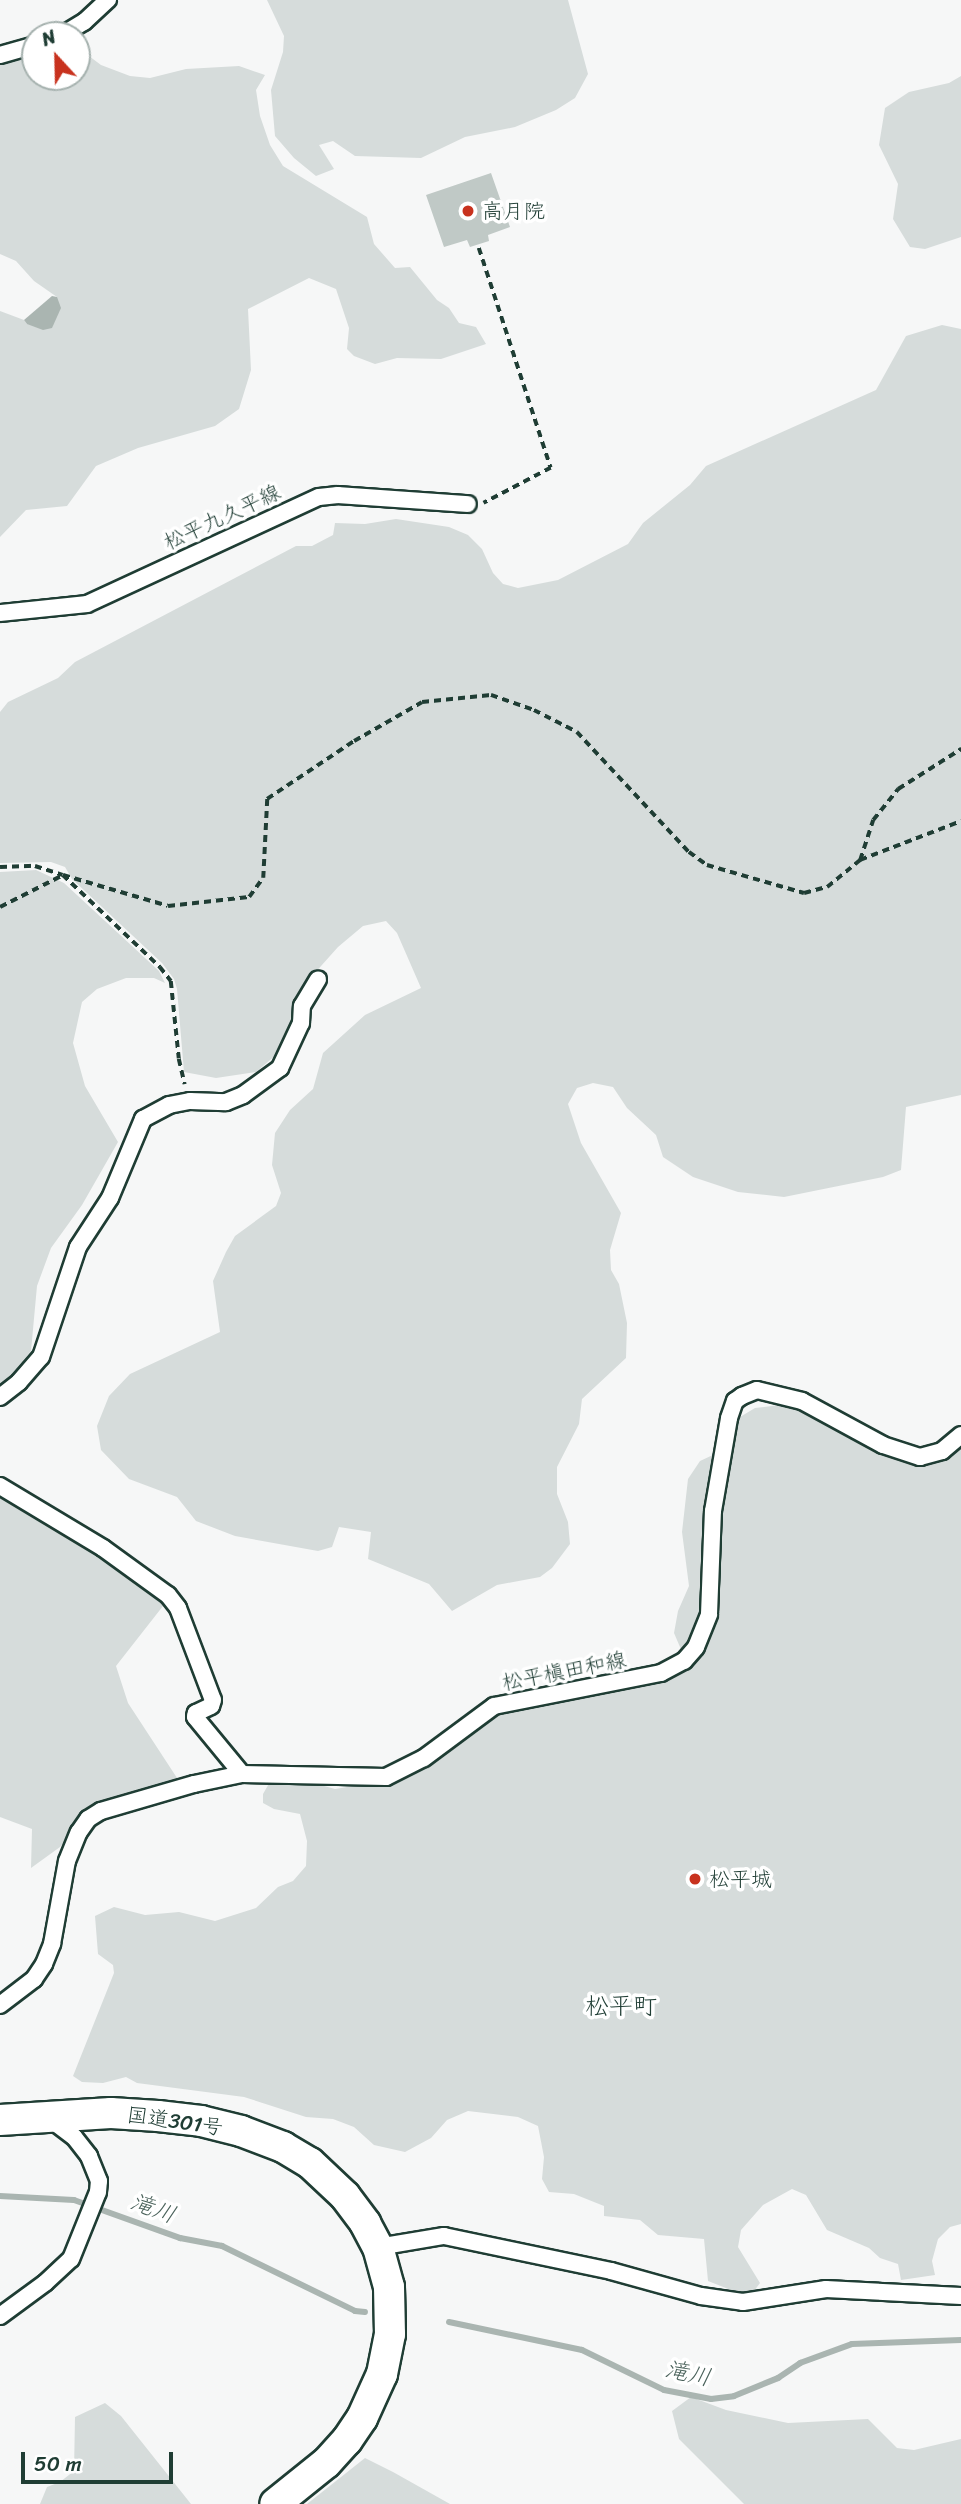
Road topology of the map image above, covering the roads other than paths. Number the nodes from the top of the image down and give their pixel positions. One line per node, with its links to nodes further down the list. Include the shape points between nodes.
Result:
1 (108, 0): 2 (street)
2 (85, 21)
3 (21, 48): 4 (street)
4 (0, 55)
5 (475, 504): 6 (street, 松平九久平線, via 319,497 87,604)
6 (0, 612)
7 (317, 979): 8 (street, via 280,1068 243,1096 226,1102 190,1101 156,1110 144,1119 110,1198 78,1247 41,1357)
8 (0, 1397)
9 (961, 1435): 11 (street, 松平槇田和線, via 942,1451 920,1457 883,1445 802,1401 757,1390 742,1396 729,1418 713,1511 709,1614 700,1639 684,1661 661,1673 494,1706 424,1758 386,1777)
10 (0, 1486): 11 (street, via 103,1548 168,1594 178,1608 213,1700 195,1717)
11 (242, 1774): 12 (street, 松平槇田和線, via 101,1811 89,1819 67,1861 55,1933 44,1964 34,1979)
12 (0, 2005)
13 (46, 2116): 14 (highway, 国道301号); 15 (highway, 国道301号, via 111,2113 201,2121 283,2147 310,2163 345,2196); 17 (street, via 89,2155 99,2182 71,2259)
14 (0, 2120)
15 (378, 2247): 16 (street, via 444,2236 743,2302 826,2289); 18 (highway, 国道301号, via 391,2307 387,2354 376,2391 347,2440)
16 (961, 2296)
17 (0, 2316)
18 (275, 2504)

